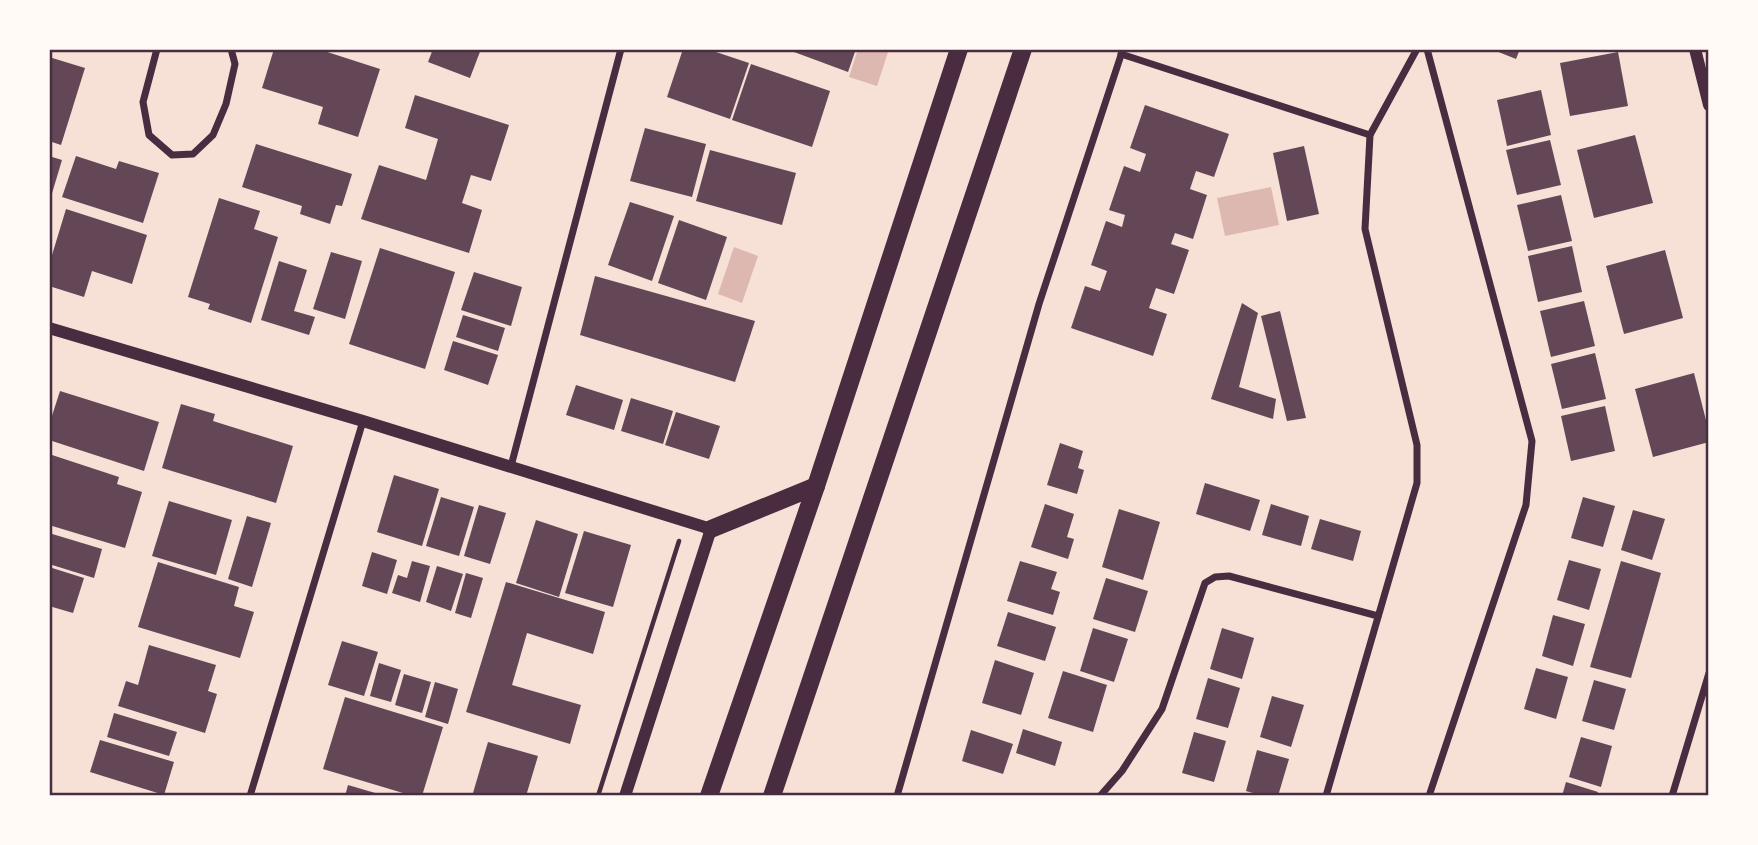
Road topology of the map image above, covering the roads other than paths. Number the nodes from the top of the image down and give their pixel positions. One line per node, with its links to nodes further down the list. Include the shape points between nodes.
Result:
1 (157, 49): 2 (street, via 143,102 149,135 172,155 194,154 213,135 235,64)
2 (231, 49)
3 (621, 49): 14 (street)
4 (959, 49): 15 (main road)
5 (1023, 49): 22 (main road)
6 (1417, 49): 11 (street)
7 (1427, 49): 26 (street, via 1532,441 1526,505)
8 (1695, 49): 10 (street)
9 (1122, 52): 11 (street); 23 (street, via 1039,304)
10 (1709, 105)
11 (1370, 135): 17 (street, via 1365,229 1417,445 1417,483)
12 (49, 328): 13 (street)
13 (363, 421): 14 (street); 19 (street)
14 (511, 467): 16 (street)
15 (816, 486): 16 (main road); 21 (main road)
16 (711, 528): 20 (street)
17 (1378, 616): 24 (street, via 1229,576 1205,583 1163,709); 25 (street)
18 (1709, 673): 27 (street)
19 (250, 796)
20 (625, 796)
21 (709, 796)
22 (772, 796)
23 (897, 796)
24 (1100, 796)
25 (1326, 796)
26 (1429, 796)
27 (1672, 796)

